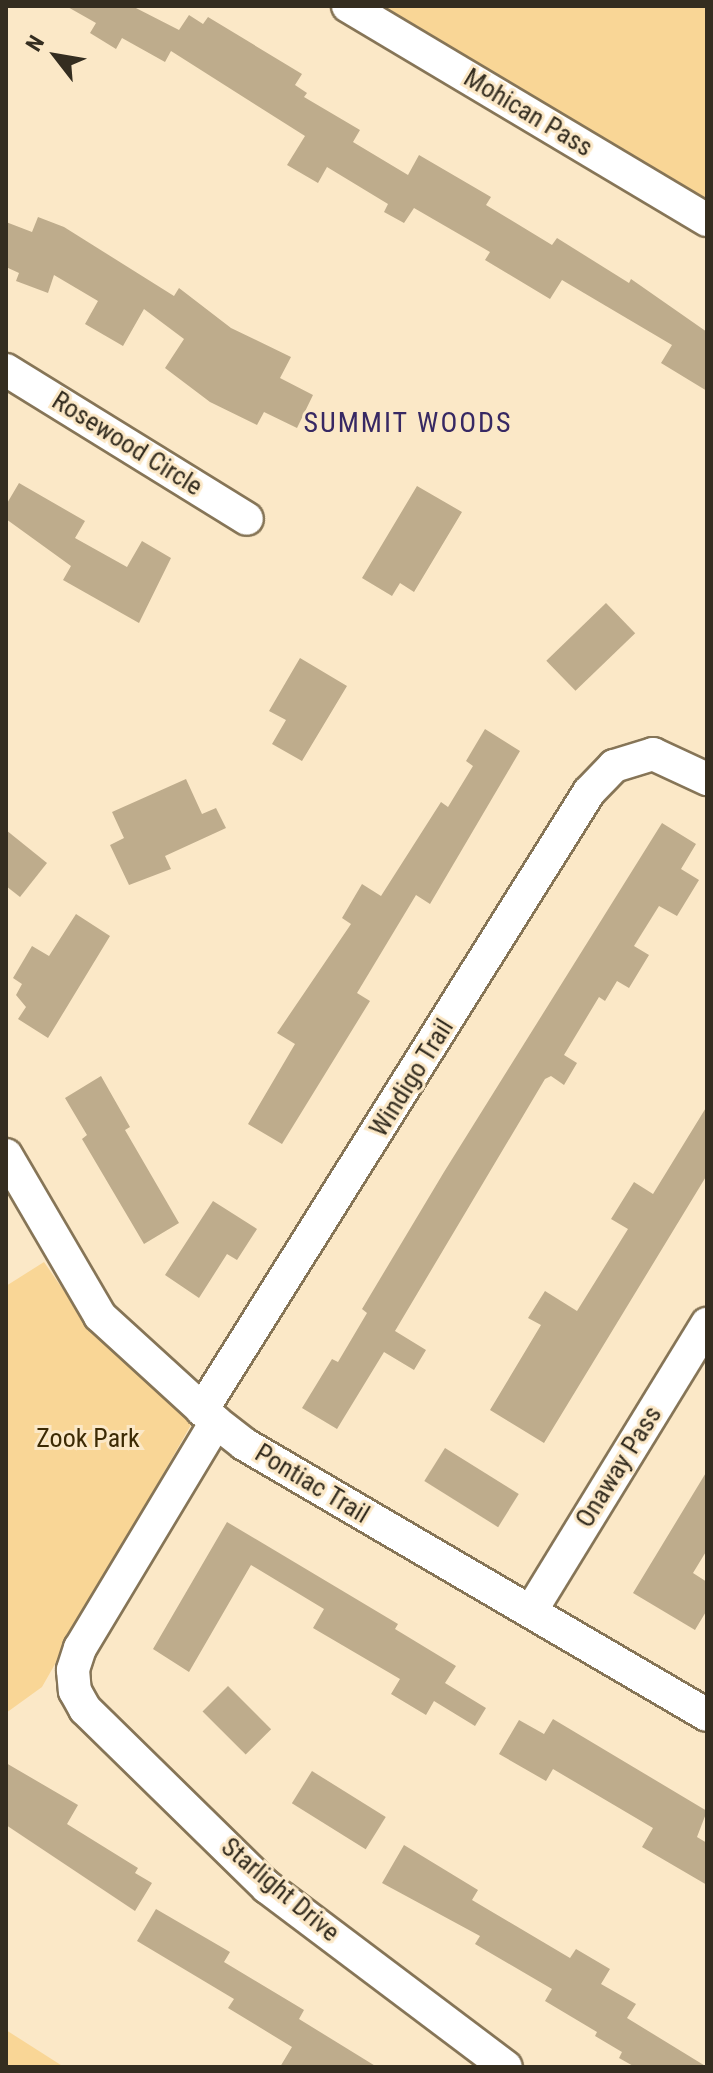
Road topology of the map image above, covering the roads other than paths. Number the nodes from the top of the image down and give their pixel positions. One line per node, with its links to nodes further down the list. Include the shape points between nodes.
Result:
1 (348, 6): 2 (street, Mohican Pass)
2 (707, 220)
3 (6, 370): 4 (street, Rosewood Circle)
4 (247, 519)
5 (707, 779): 8 (street, Windigo Trail, via 653,754 632,756 589,792)
6 (6, 1155): 8 (street, Pontiac Trail, via 100,1316)
7 (707, 1324): 9 (street, Onaway Pass)
8 (209, 1416): 9 (street, Pontiac Trail, via 244,1444); 10 (street, Windigo Trail, via 80,1648 73,1670)
9 (531, 1611): 11 (street, Pontiac Trail)
10 (75, 1691): 12 (street, Starlight Drive, via 85,1709 267,1887)
11 (707, 1715)
12 (506, 2067)

